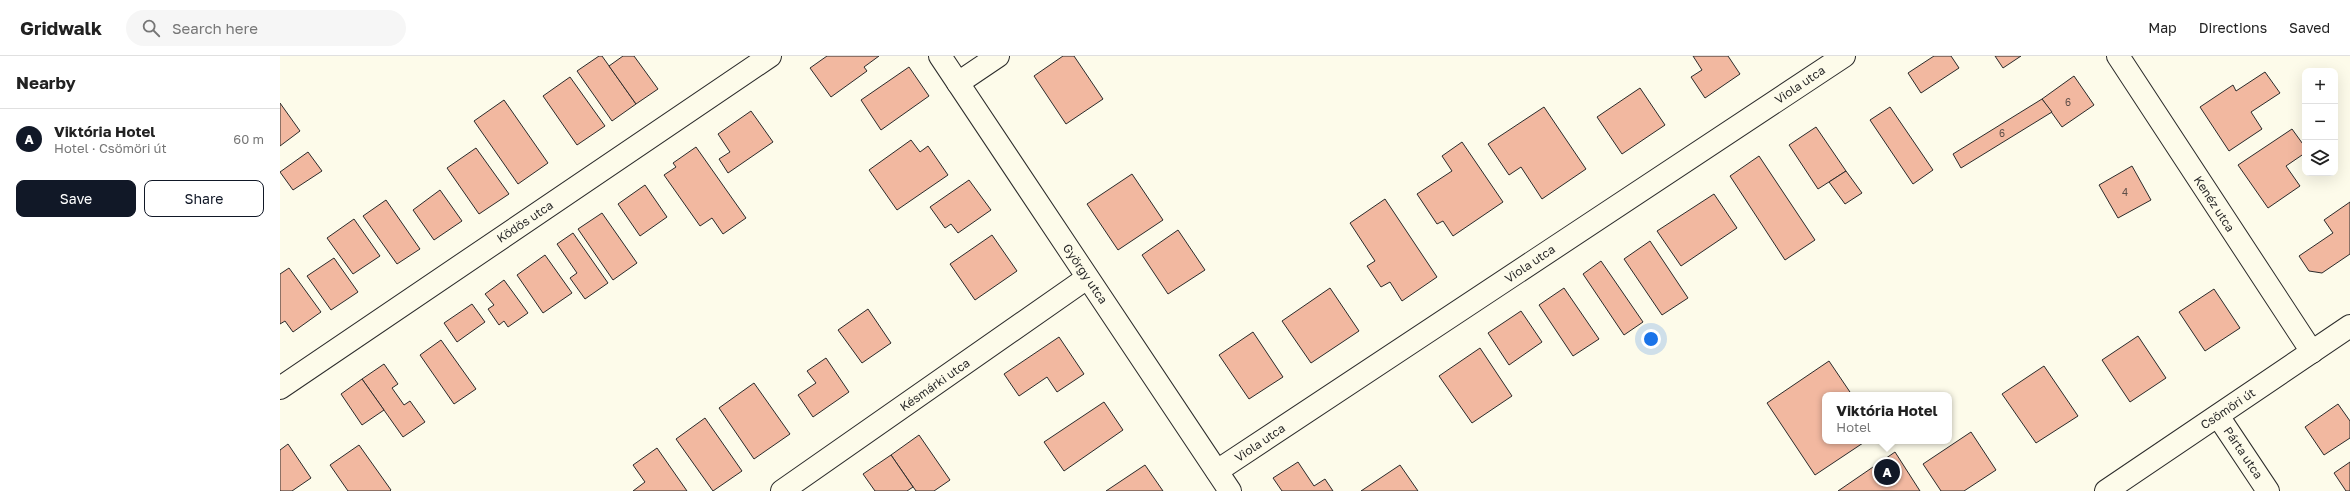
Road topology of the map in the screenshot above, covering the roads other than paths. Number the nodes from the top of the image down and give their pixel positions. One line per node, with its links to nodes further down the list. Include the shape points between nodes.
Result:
1 (770, 56): 10 (street, Ködös utca)
2 (940, 56): 6 (street, György utca)
3 (998, 56): 6 (street)
4 (1844, 56): 12 (street, Viola utca)
5 (2118, 56): 9 (street, Kenéz utca)
6 (958, 84): 7 (street, György utca)
7 (1087, 278): 12 (street, György utca); 13 (street, Késmárki utca)
8 (2350, 326): 9 (street, Csömöri út)
9 (2312, 352): 11 (street, Csömöri út)
10 (280, 388)
11 (2218, 416): 15 (street, Csömöri út); 16 (street, Párta utca)
12 (1217, 471): 14 (street, György utca)
13 (789, 489)
14 (1230, 491)
15 (2106, 491)
16 (2268, 491)

